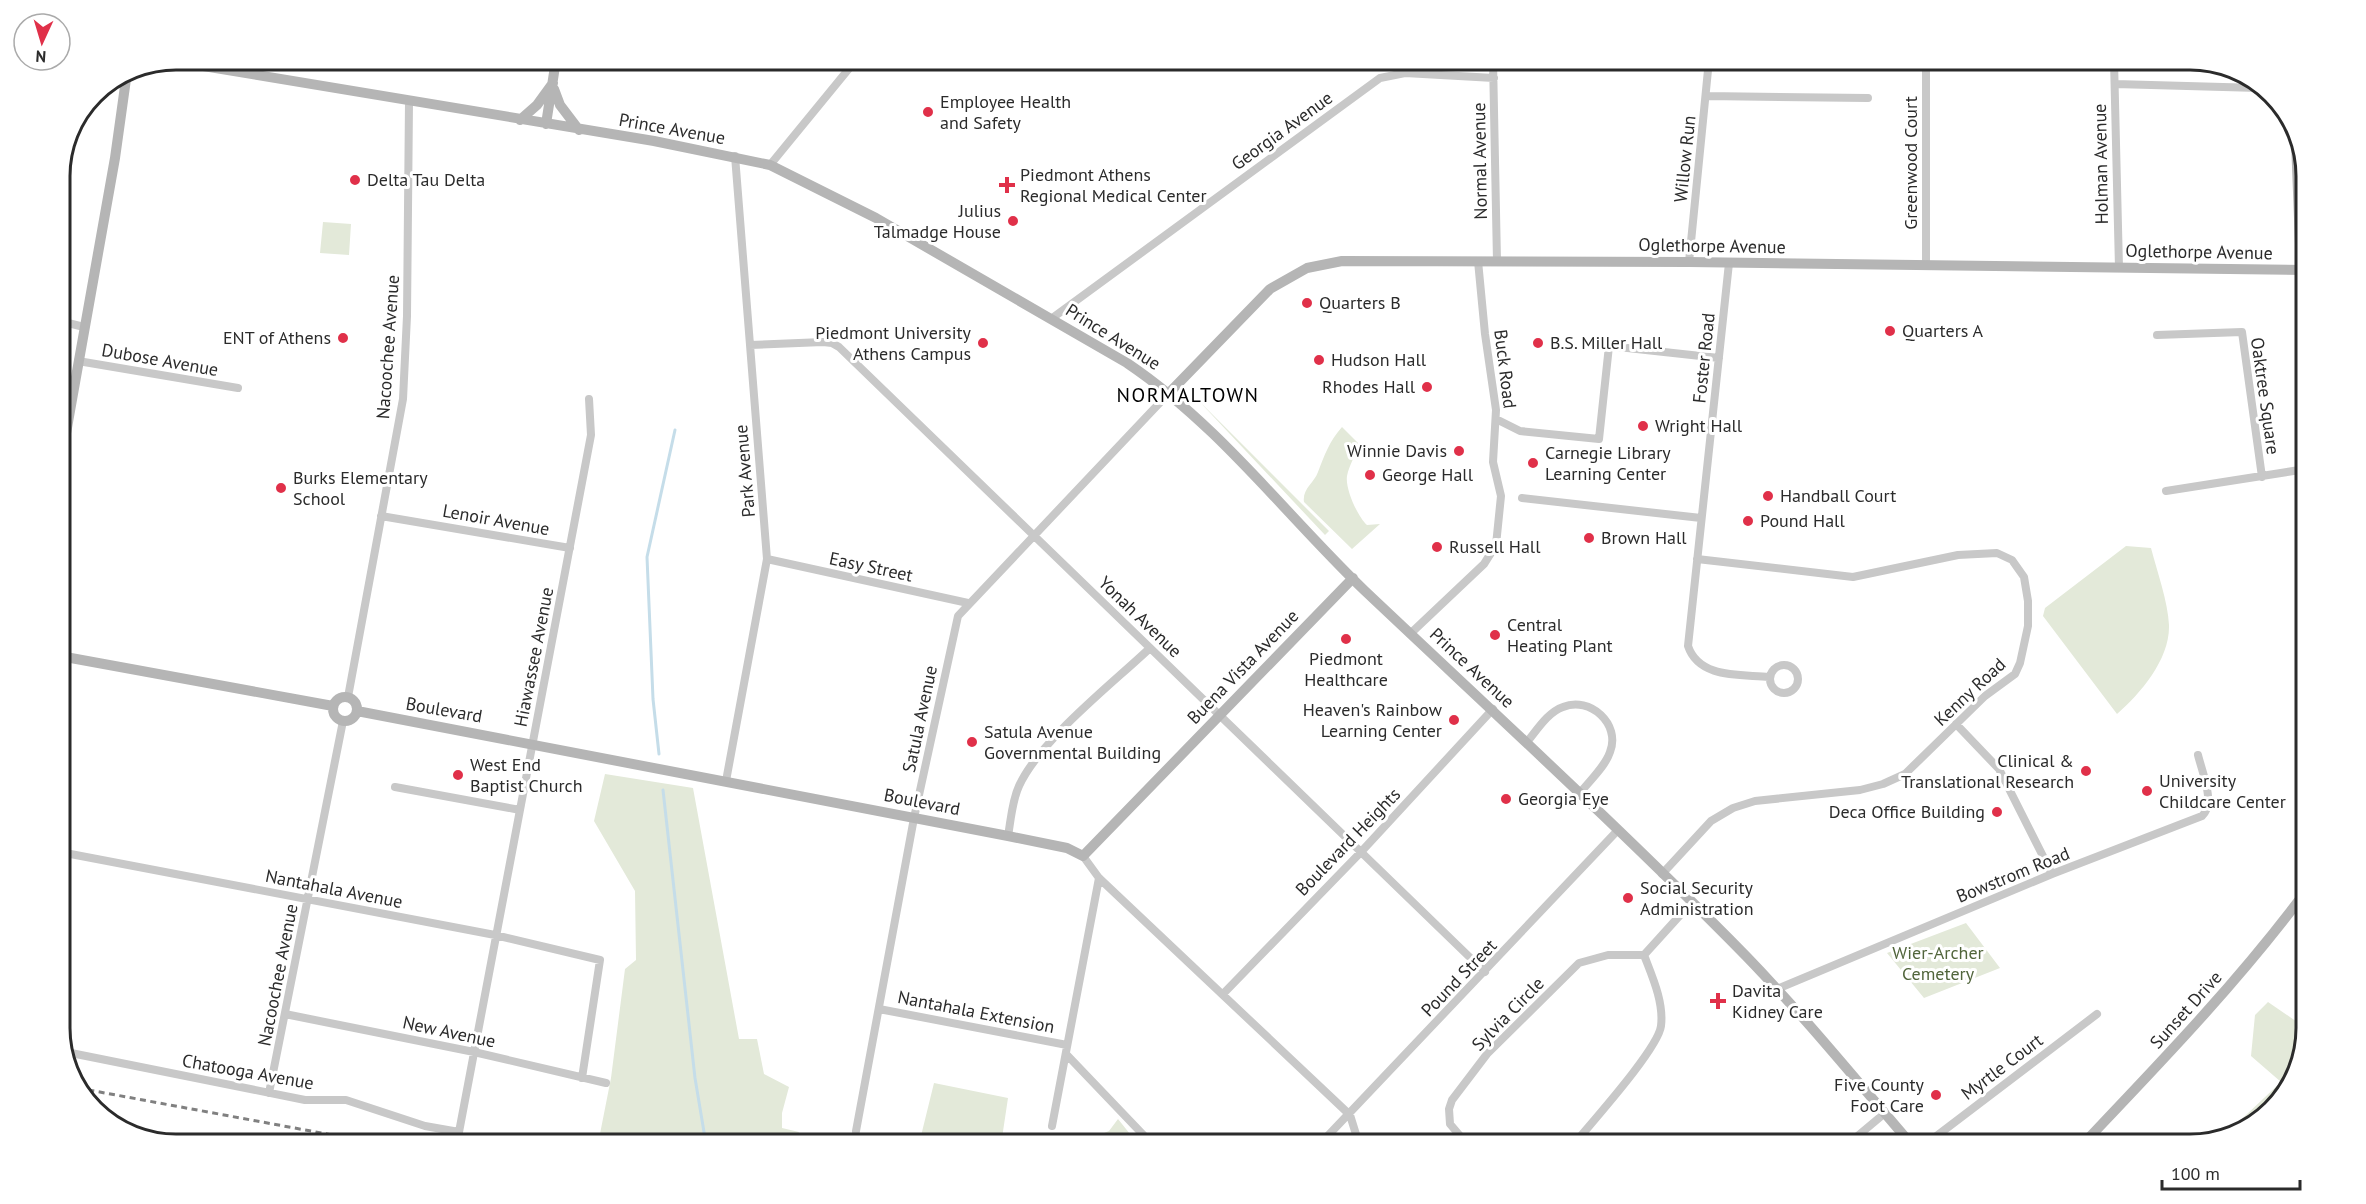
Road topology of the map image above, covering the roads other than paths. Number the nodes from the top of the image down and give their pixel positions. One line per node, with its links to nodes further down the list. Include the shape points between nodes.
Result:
1 (225, 70): 15 (main road, Prince Avenue)
2 (555, 70): 9 (main road)
3 (848, 70): 20 (street)
4 (1494, 70): 8 (street, Normal Avenue)
5 (1708, 70): 13 (street, Willow Run)
6 (1926, 70): 25 (street, Greenwood Court)
7 (2114, 70): 11 (street, Holman Avenue)
8 (1494, 78): 22 (street, Normal Avenue); 28 (street, Georgia Avenue, via 1405,74 1380,78)
9 (553, 83): 16 (main road); 17 (main road); 18 (main road, via 560,105)
10 (125, 84): 30 (main road)
11 (2115, 84): 12 (street); 26 (street, Holman Avenue)
12 (2247, 88)
13 (1706, 96): 14 (street); 23 (street, Willow Run)
14 (1868, 98)
15 (409, 102): 16 (main road, Prince Avenue); 44 (street, Nacoochee Avenue, via 403,399)
16 (520, 120): 17 (main road, Prince Avenue)
17 (546, 124): 18 (main road, Prince Avenue)
18 (579, 130): 19 (main road, Prince Avenue)
19 (735, 156): 20 (main road, Prince Avenue); 32 (street, Park Avenue)
20 (770, 165): 28 (main road, Prince Avenue, via 876,218)
21 (1478, 261): 22 (main road, Oglethorpe Avenue); 36 (main road, Oglethorpe Avenue, via 1342,261 1307,268 1270,289); 39 (street, Buck Road)
22 (1497, 261): 23 (main road, Oglethorpe Avenue)
23 (1689, 262): 24 (main road, Oglethorpe Avenue)
24 (1729, 263): 25 (main road, Oglethorpe Avenue); 33 (street, Foster Road)
25 (1926, 266): 26 (main road, Oglethorpe Avenue)
26 (2119, 268): 27 (main road, Oglethorpe Avenue)
27 (2295, 270)
28 (1051, 319): 36 (main road, Prince Avenue, via 1127,363)
29 (71, 324): 30 (street, Dubose Avenue)
30 (84, 327): 34 (main road)
31 (2157, 334): 41 (street, Oaktree Square, via 2242,332)
32 (750, 345): 46 (street, Yonah Avenue, via 823,342 839,347); 48 (street, Park Avenue)
33 (1719, 358): 39 (street, via 1609,346 1599,439 1520,431); 45 (street, Foster Road)
34 (78, 361): 35 (street, Dubose Avenue); 38 (main road)
35 (238, 388)
36 (1169, 393): 46 (street, Satula Avenue); 50 (main road, Prince Avenue, via 1250,470)
37 (589, 399): 47 (street, Hiawassee Avenue, via 591,435)
38 (71, 402)
39 (1496, 419): 52 (street, Buck Road, via 1492,462 1501,502 1494,551)
40 (2295, 471): 41 (street, Oaktree Square)
41 (2262, 477): 42 (street, Oaktree Square)
42 (2166, 491)
43 (1522, 498): 45 (street)
44 (381, 516): 47 (street, Lenoir Avenue); 56 (street, Nacoochee Avenue)
45 (1701, 518): 49 (street, Foster Road)
46 (1034, 536): 51 (street, Satula Avenue); 53 (street, Yonah Avenue)
47 (570, 548): 64 (street, Hiawassee Avenue)
48 (767, 559): 51 (street, Easy Street); 66 (street, Park Avenue)
49 (1697, 559): 55 (street, Foster Road, via 1688,646 1698,663 1718,672); 62 (street, Kenny Road, via 1853,577 1958,555 2008,556 2024,578 2028,601 2028,626 2020,663 2012,678 1985,696)
50 (1353, 578): 52 (main road, Prince Avenue); 60 (main road, Buena Vista Avenue)
51 (968, 603): 70 (street, Satula Avenue, via 954,628)
52 (1410, 633): 58 (main road, Prince Avenue)
53 (1150, 648): 60 (street, Yonah Avenue); 72 (street, via 1048,744 1028,768 1017,791)
54 (71, 658): 57 (main road)
55 (1769, 677)
56 (348, 697): 57 (main road, via 338,698); 59 (main road, via 355,702)
57 (333, 706): 61 (main road, via 334,716)
58 (1494, 709): 63 (main road, Prince Avenue); 73 (street, Boulevard Heights)
59 (357, 711): 61 (main road, via 351,719); 64 (main road, Boulevard)
60 (1219, 715): 73 (street, Yonah Avenue); 75 (main road, Buena Vista Avenue)
61 (343, 721): 79 (street, Nacoochee Avenue)
62 (1956, 724): 76 (street, Kenny Road, via 1915,766 1883,784 1755,801 1721,814); 77 (street, via 1999,769)
63 (1527, 742): 68 (main road, Prince Avenue); 68 (street, via 1555,710 1564,706 1584,705 1602,714 1611,732 1611,750)
64 (532, 743): 66 (main road, Boulevard); 69 (street, Hiawassee Avenue)
65 (2198, 755): 77 (street, Bowstrom Road, via 2208,800 2202,816)
66 (726, 781): 70 (main road, Boulevard)
67 (395, 787): 69 (street)
68 (1580, 793): 71 (main road, Prince Avenue)
69 (520, 810): 82 (street, Hiawassee Avenue)
70 (914, 818): 72 (main road, Boulevard); 87 (street, Satula Avenue)
71 (1618, 830): 76 (main road, Prince Avenue); 84 (street, Pound Street)
72 (1008, 836): 75 (main road, Boulevard, via 1067,848)
73 (1361, 852): 84 (street, Yonah Avenue); 86 (street, Boulevard Heights)
74 (71, 854): 79 (street, Nantahala Avenue)
75 (1083, 856): 78 (street)
76 (1662, 874): 80 (main road, Prince Avenue)
77 (2052, 874): 85 (street, Bowstrom Road)
78 (1099, 878): 86 (street); 90 (street)
79 (308, 899): 82 (street, Nantahala Avenue); 88 (street, Nacoochee Avenue)
80 (1692, 902): 83 (street); 85 (main road, Prince Avenue)
81 (2296, 905): 110 (main road, Sunset Drive, via 2223,993)
82 (495, 935): 91 (street, Hiawassee Avenue); 94 (street, Nantahala Avenue, via 600,960)
83 (1644, 955): 105 (street, Sylvia Circle, via 1608,954 1580,963 1487,1054 1452,1100 1450,1125); 106 (street, via 1661,1008 1661,1028 1643,1058)
84 (1485, 972): 98 (street, Pound Street)
85 (1777, 989): 97 (main road, Prince Avenue)
86 (1223, 993): 98 (street)
87 (879, 1009): 90 (street, Nantahala Extension); 100 (street, Satula Avenue)
88 (285, 1014): 91 (street, New Avenue); 96 (street, Nacoochee Avenue)
89 (2097, 1014): 109 (street, Myrtle Court)
90 (1067, 1045): 93 (street)
91 (474, 1052): 94 (street, New Avenue); 101 (street, Hiawassee Avenue)
92 (74, 1054): 96 (street, Chatooga Avenue)
93 (1066, 1054): 99 (street); 102 (street, Nantahala Extension)
94 (582, 1078): 95 (street, New Avenue)
95 (606, 1083)
96 (269, 1093): 101 (street, Chatooga Avenue, via 305,1100 345,1100 425,1126)
97 (1885, 1113): 107 (street); 108 (main road, Prince Avenue)
98 (1350, 1115): 103 (street, Pound Street); 104 (street)
99 (1052, 1126)
100 (856, 1131)
101 (459, 1132)
102 (1142, 1134)
103 (1330, 1134)
104 (1356, 1134)
105 (1458, 1134)
106 (1582, 1134)
107 (1860, 1134)
108 (1903, 1134)
109 (1939, 1134)
110 (2092, 1134)

